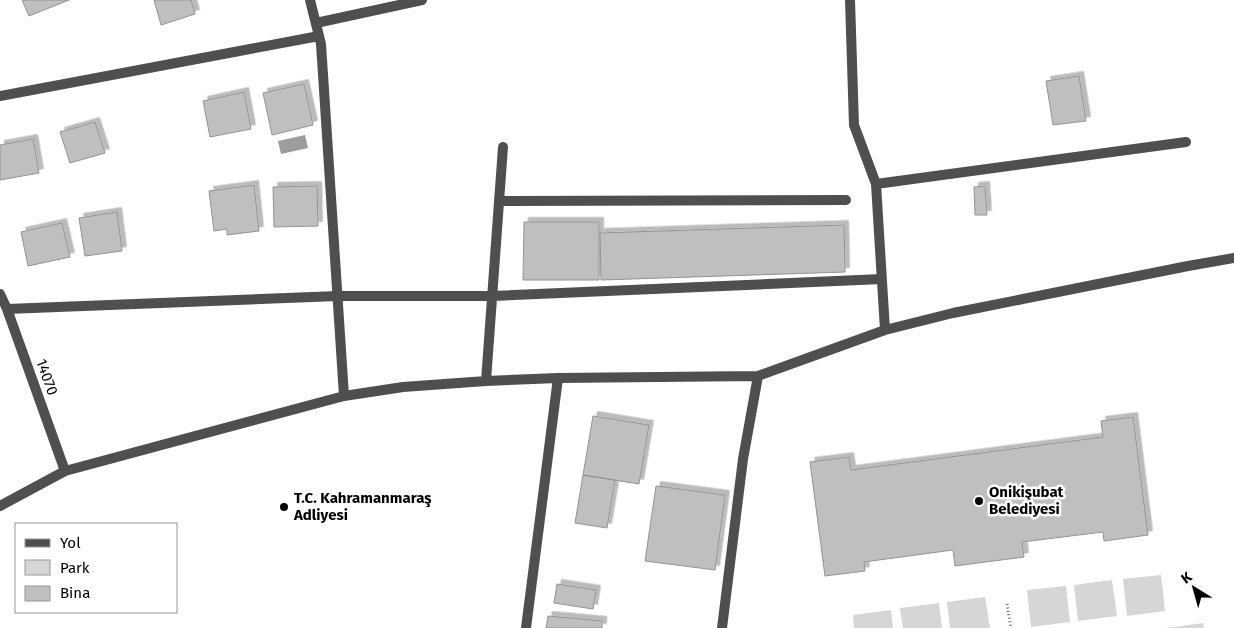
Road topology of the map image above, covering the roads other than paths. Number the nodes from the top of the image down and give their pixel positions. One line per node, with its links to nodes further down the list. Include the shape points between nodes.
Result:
1 (310, 0): 4 (street)
2 (422, 0): 4 (street)
3 (850, 0): 9 (street, via 854,124)
4 (316, 23): 5 (street)
5 (319, 36): 6 (street); 15 (street)
6 (0, 96)
7 (1186, 142): 9 (street)
8 (503, 147): 11 (street)
9 (876, 184): 13 (street)
10 (846, 200): 11 (street)
11 (499, 201): 16 (street)
12 (1234, 258): 18 (street, via 953,313)
13 (882, 279): 16 (street); 18 (street)
14 (0, 294): 17 (street, 14070)
15 (338, 296): 16 (street); 17 (street); 22 (street)
16 (492, 296): 21 (street)
17 (7, 309): 23 (street, 14070)
18 (885, 330): 19 (street)
19 (758, 376): 20 (street); 26 (street, via 743,459)
20 (558, 378): 21 (street); 25 (street)
21 (486, 381): 22 (street, via 403,387)
22 (344, 396): 23 (street)
23 (65, 471): 24 (street)
24 (0, 506)
25 (526, 628)
26 (722, 628)

